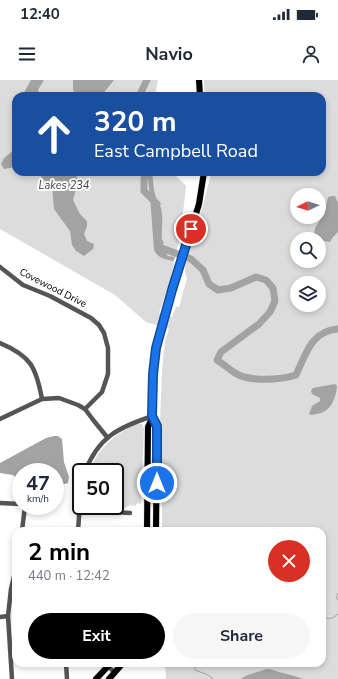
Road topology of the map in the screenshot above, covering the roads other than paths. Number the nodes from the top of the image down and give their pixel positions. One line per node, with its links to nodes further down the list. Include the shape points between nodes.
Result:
1 (199, 80): 2 (main road)
2 (200, 92)
3 (203, 176): 8 (main road, via 199,204 169,297 156,348)
4 (0, 267): 7 (street, Covewood Drive, via 23,285 91,318 104,333 108,348 108,374 102,392)
5 (0, 343): 6 (street, via 18,351 29,361 36,374)
6 (42, 399): 7 (street, via 59,398); 9 (street)
7 (85, 409): 10 (street)
8 (152, 416): 10 (street, via 128,424); 20 (main road, via 148,427); 21 (main road, via 157,426)
9 (0, 419)
10 (107, 437): 11 (street)
11 (90, 463)
12 (0, 503): 13 (street)
13 (12, 504)
14 (124, 513): 15 (street)
15 (130, 513)
16 (24, 515): 18 (street)
17 (79, 515): 19 (street)
18 (22, 527)
19 (78, 527)
20 (147, 527)
21 (156, 527)
22 (12, 585): 24 (street)
23 (0, 616): 24 (street)
24 (8, 616): 25 (street)
25 (12, 647)
26 (13, 667): 32 (street)
27 (66, 667): 33 (street)
28 (106, 667): 34 (main road)
29 (110, 667): 31 (street)
30 (120, 667): 31 (main road)
31 (115, 673): 35 (main road)
32 (12, 679)
33 (66, 679)
34 (96, 679)
35 (109, 679)

